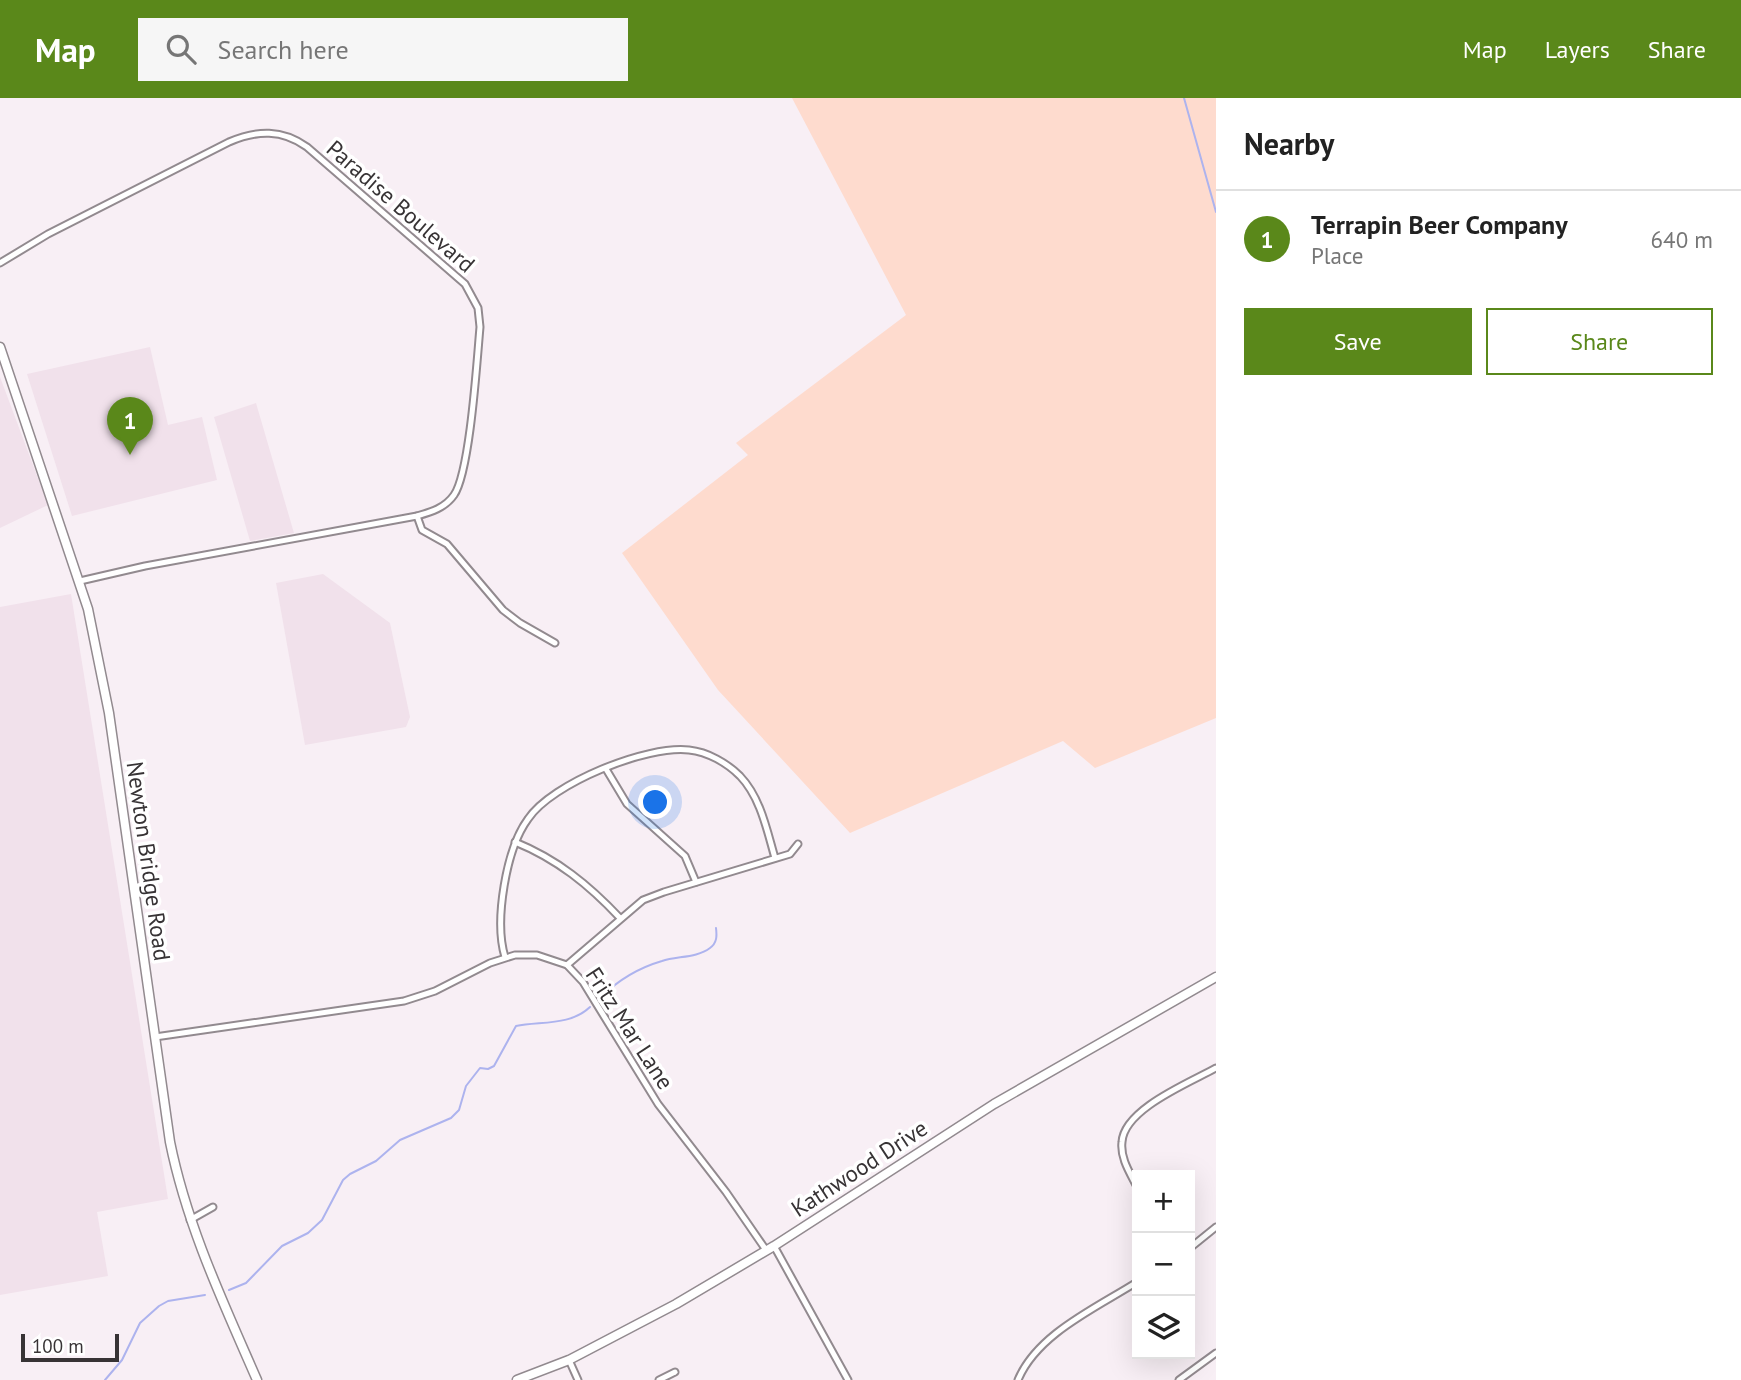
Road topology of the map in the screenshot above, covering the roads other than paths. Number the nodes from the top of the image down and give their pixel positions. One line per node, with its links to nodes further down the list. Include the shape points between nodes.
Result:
1 (0, 263): 3 (street, Paradise Boulevard, via 48,234 244,136 271,133 296,139 465,284 478,308 479,338 462,478 447,503)
2 (0, 347): 4 (main road, Newton Bridge Road)
3 (417, 516): 4 (street, Paradise Boulevard); 5 (street, via 422,530 447,544 503,610)
4 (80, 581): 15 (main road, Newton Bridge Road, via 103,672)
5 (555, 643)
6 (606, 769): 7 (street, via 547,798 528,818); 9 (street, via 669,750 693,750 723,763 742,778 755,797); 10 (street, via 627,804 685,856)
7 (515, 842): 11 (street, via 546,856 588,885); 12 (street, via 508,862 502,920)
8 (798, 844): 9 (street)
9 (775, 858): 10 (street)
10 (696, 882): 11 (street, via 653,896)
11 (620, 918): 13 (street)
12 (505, 957): 13 (street, Fritz Mar Lane, via 537,955); 15 (street, Fritz Mar Lane, via 404,1001)
13 (567, 965): 22 (street, Fritz Mar Lane, via 583,982 658,1104)
14 (1216, 977): 22 (main road, Kathwood Drive, via 993,1104)
15 (155, 1037): 19 (main road, Newton Bridge Road, via 170,1142)
16 (1216, 1068): 17 (street, via 1128,1122 1122,1148)
17 (1132, 1177)
18 (213, 1207): 19 (street)
19 (190, 1220): 27 (main road, Newton Bridge Road)
20 (1216, 1227): 21 (street)
21 (1195, 1244)
22 (770, 1248): 25 (main road, Kathwood Drive); 31 (street, Fritz Mar Lane)
23 (1132, 1285): 32 (street, via 1048,1339 1028,1360)
24 (1216, 1353): 33 (street)
25 (569, 1360): 28 (main road, Kathwood Drive); 29 (street)
26 (675, 1372): 30 (street)
27 (257, 1380)
28 (517, 1380)
29 (578, 1380)
30 (659, 1380)
31 (848, 1380)
32 (1018, 1380)
33 (1179, 1380)

